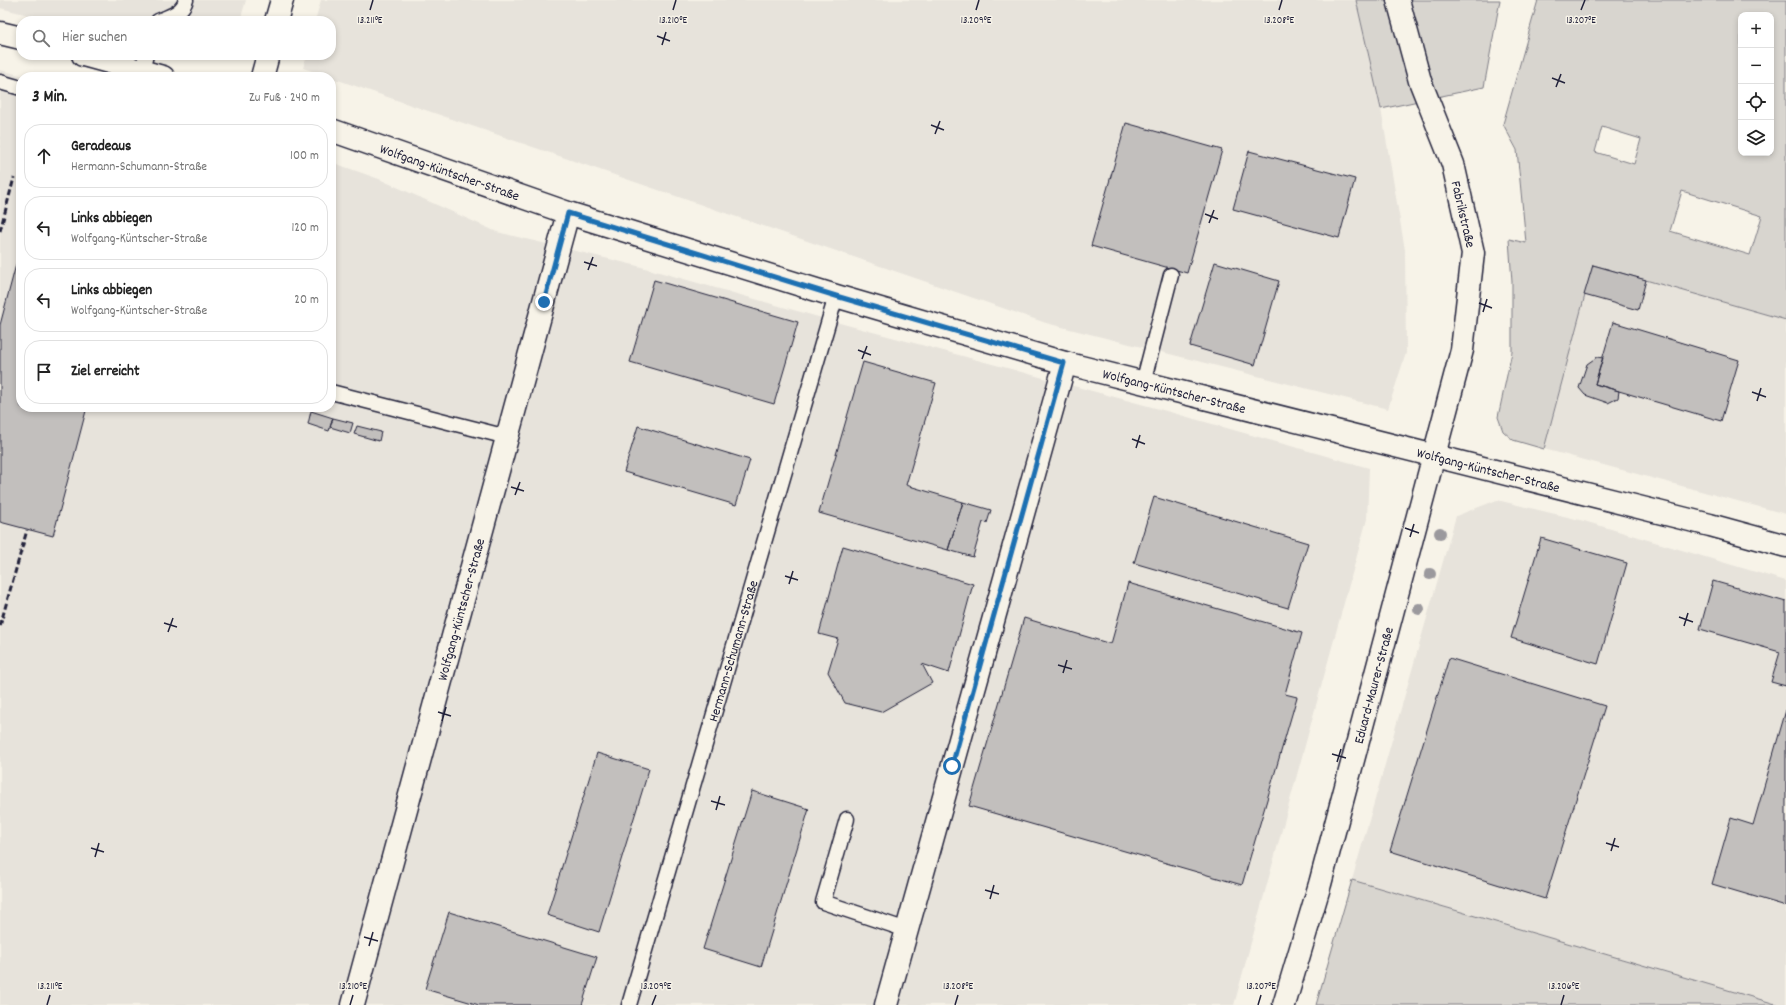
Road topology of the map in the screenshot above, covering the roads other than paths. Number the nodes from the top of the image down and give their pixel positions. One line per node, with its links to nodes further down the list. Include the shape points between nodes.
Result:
1 (186, 0): 4 (lane, via 185,5)
2 (282, 0): 5 (street)
3 (1398, 0): 23 (street, Fabrikstraße, via 1420,81 1452,164 1473,253 1462,350)
4 (171, 16)
5 (277, 16)
6 (0, 32): 7 (street)
7 (16, 37)
8 (121, 60): 10 (street)
9 (267, 60): 12 (street)
10 (144, 63): 11 (street)
11 (156, 72)
12 (263, 72)
13 (0, 82): 14 (lane)
14 (16, 87)
15 (336, 132): 16 (street, Wolfgang-Küntscher-Straße)
16 (568, 213): 18 (street, Wolfgang-Küntscher-Straße); 22 (street, Wolfgang-Küntscher-Straße)
17 (1171, 275): 20 (lane)
18 (836, 296): 19 (street, Wolfgang-Küntscher-Straße); 28 (lane, Hermann-Schumann-Straße)
19 (1064, 363): 20 (street, Wolfgang-Küntscher-Straße); 26 (street)
20 (1143, 383): 23 (street, Wolfgang-Küntscher-Straße)
21 (336, 393): 22 (lane)
22 (507, 437): 27 (street, Wolfgang-Küntscher-Straße)
23 (1434, 457): 24 (street, Wolfgang-Küntscher-Straße); 30 (street, Eduard-Maurer-Straße, via 1320,884)
24 (1786, 546)
25 (847, 819): 26 (lane, via 823,902)
26 (907, 930): 29 (street)
27 (353, 1005)
28 (629, 1005)
29 (886, 1005)
30 (1284, 1005)

